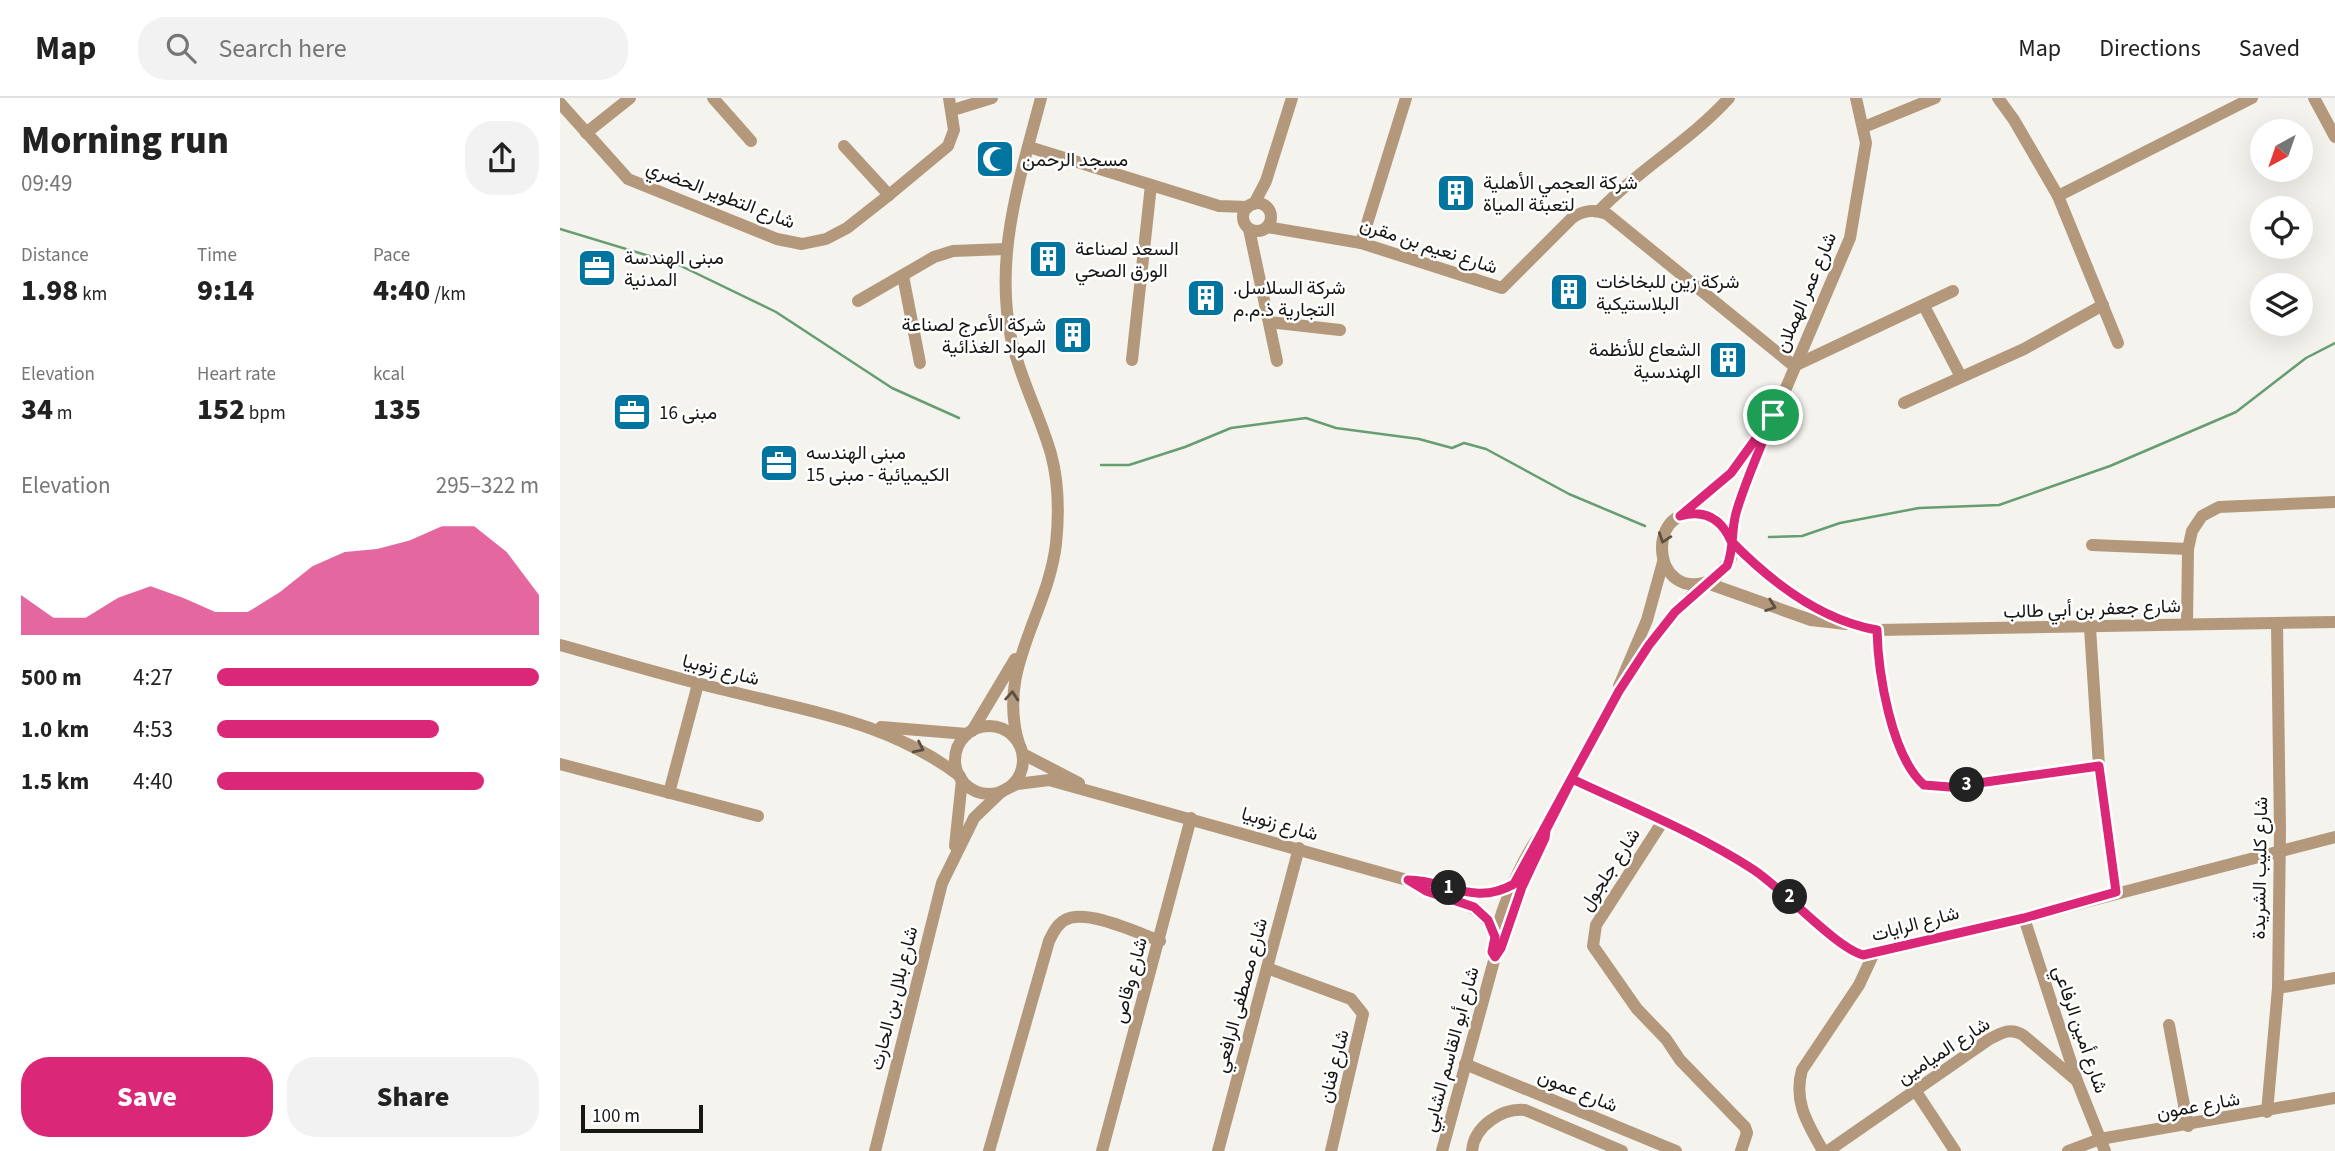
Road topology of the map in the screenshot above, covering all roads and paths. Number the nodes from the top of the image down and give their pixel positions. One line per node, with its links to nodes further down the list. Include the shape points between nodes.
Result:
1 (630, 98): 16 (street)
2 (713, 98): 18 (street)
3 (992, 98): 13 (street)
4 (1041, 98): 20 (street)
5 (1406, 98): 26 (street)
6 (1730, 98): 24 (street, via 1682,143 1622,186)
7 (1856, 98): 15 (street, شارع عمر الهملان)
8 (1935, 98): 15 (street)
9 (1998, 98): 23 (street)
10 (2252, 98): 23 (street)
11 (2314, 98): 17 (street)
12 (1288, 99): 25 (street)
13 (951, 104): 22 (street, شارع التطوير الحضري, via 954,130 947,146)
14 (561, 106): 16 (street, شارع التطوير الحضري)
15 (1864, 127): 39 (street, شارع عمر الهملان, via 1866,143 1850,238)
16 (586, 133): 22 (street, شارع التطوير الحضري, via 628,179 789,242 814,242 837,235)
17 (2335, 137)
18 (751, 142)
19 (844, 146): 22 (street)
20 (1029, 147): 21 (street, شارع نعيم بن مقرن); 27 (street)
21 (1151, 185): 25 (street, شارع نعيم بن مقرن); 36 (street)
22 (889, 195)
23 (2058, 196): 31 (street)
24 (1599, 211): 26 (street, شارع نعيم بن مقرن, via 1572,218 1502,288); 39 (street)
25 (1257, 217): 26 (street, شارع نعيم بن مقرن); 33 (street, via 1257,260)
26 (1361, 243)
27 (1005, 249): 28 (street, via 953,251); 57 (street, via 1011,335 1051,454 1058,501 1051,575)
28 (903, 276): 30 (street); 38 (street)
29 (1953, 291): 32 (street)
30 (858, 301)
31 (2103, 305): 35 (street); 40 (street, via 2024,349)
32 (1924, 306): 39 (street); 40 (street)
33 (1269, 322): 34 (street); 37 (street)
34 (1340, 330)
35 (2118, 344)
36 (1132, 360)
37 (1277, 361)
38 (920, 363)
39 (1794, 366): 42 (street, شارع عمر الهملان)
40 (1960, 375): 41 (street)
41 (1904, 402)
42 (1773, 415): 44 (street, شارع عمر الهملان, via 1731,473); 45 (street, شارع عمر الهملان, via 1740,501)
43 (2335, 502): 47 (street, via 2209,510 2197,523)
44 (1680, 516): 45 (street, via 1705,514 1726,529); 48 (street, one-way to 48, via 1661,541)
45 (1731, 541): 49 (street, via 1727,566); 51 (street, شارع جعفر بن أبي طالب, via 1785,589)
46 (2092, 545): 47 (street)
47 (2188, 549): 52 (street)
48 (1663, 562): 49 (street, via 1680,580); 59 (street, شارع أبو القاسم الشابي)
49 (1706, 583): 51 (street, شارع جعفر بن أبي طالب, one-way to 51, via 1811,620); 59 (street, شارع أبو القاسم الشابي, via 1661,628)
50 (2335, 622): 53 (street, شارع جعفر بن أبي طالب)
51 (1850, 624): 55 (street, شارع جعفر بن أبي طالب)
52 (2187, 624): 53 (street, شارع جعفر بن أبي طالب); 54 (street, شارع جعفر بن أبي طالب)
53 (2277, 624): 78 (street, شارع كليب الشريدة)
54 (2091, 628): 55 (street, شارع جعفر بن أبي طالب); 64 (street)
55 (1877, 630): 64 (street, via 1878,668 1886,701 1909,768 1924,785 1950,787)
56 (560, 645): 58 (street, شارع زنوبيا)
57 (1022, 647): 61 (street); 62 (street, one-way to 57, via 1013,724 1012,693)
58 (698, 684): 60 (street, شارع زنوبيا); 68 (street)
59 (1619, 691): 66 (street, شارع أبو القاسم الشابي)
60 (874, 727): 61 (street, شارع زنوبيا); 65 (street, شارع زنوبيا, one-way to 65, via 927,751)
61 (970, 732): 62 (street, via 993,726 1013,735); 65 (street, via 957,749)
62 (1021, 749): 67 (street, via 1020,774); 69 (street, شارع زنوبيا)
63 (560, 764): 68 (street)
64 (2099, 766): 82 (street)
65 (961, 778): 67 (street, via 985,793); 70 (street, شارع بلال بن الحارث)
66 (1572, 779): 74 (street, شارع الرايات); 75 (street, شارع أبو القاسم الشابي)
67 (1004, 790): 69 (street, شارع زنوبيا, via 1049,780); 72 (street, شارع بلال بن الحارث)
68 (669, 793): 71 (street)
69 (1101, 794): 73 (street, شارع زنوبيا)
70 (960, 807): 72 (street); 79 (street, شارع بلال بن الحارث)
71 (758, 816)
72 (975, 818): 79 (street, شارع بلال بن الحارث)
73 (1191, 818): 77 (street, شارع زنوبيا); 85 (street, شارع وقاص)
74 (1663, 821): 86 (street, شارع الرايات, via 1730,855 1791,898 1848,949); 108 (street, شارع جلجول, via 1596,925 1592,939 1596,952 1637,1009 1745,1127)
75 (1546, 830): 81 (street, شارع أبو القاسم الشابي, via 1537,838); 87 (street, شارع أبو القاسم الشابي)
76 (2335, 838): 78 (street, شارع الرايات)
77 (1298, 848): 80 (street, شارع زنوبيا); 88 (street, شارع مصطفى الرافعي)
78 (2279, 853): 82 (street, شارع الرايات); 90 (street, شارع كليب الشريدة)
79 (953, 856): 99 (street, شارع بلال بن الحارث, via 937,901)
80 (1408, 880): 81 (street, شارع زنوبيا, via 1478,895); 84 (street, شارع زنوبيا, via 1474,907 1488,920)
81 (1514, 884): 84 (street, شارع أبو القاسم الشابي)
82 (2116, 892): 83 (street, شارع الرايات)
83 (2024, 918): 86 (street, شارع الرايات); 93 (street, شارع أمين الرفاعي)
84 (1495, 937): 87 (street, شارع أبو القاسم الشابي)
85 (1160, 941): 100 (street, via 1090,917 1066,919 1057,926); 101 (street, شارع وقاص)
86 (1872, 955): 109 (street, via 1859,985 1801,1070 1802,1113)
87 (1495, 957): 92 (street, شارع أبو القاسم الشابي)
88 (1267, 968): 102 (street, شارع مصطفى الرافعي); 103 (street, شارع فنان, via 1351,999 1363,1014)
89 (2335, 978): 90 (street)
90 (2277, 988): 96 (street, شارع كليب الشريدة)
91 (2169, 1025): 97 (street)
92 (1465, 1064): 104 (street, شارع أبو القاسم الشابي); 107 (street, شارع عمون)
93 (2077, 1081): 94 (street, شارع الميامين, via 2015,1030 1988,1040); 98 (street, شارع أمين الرفاعي)
94 (1915, 1090): 109 (street, شارع الميامين); 110 (street)
95 (2335, 1098): 96 (street, شارع عمون)
96 (2267, 1112): 97 (street, شارع عمون)
97 (2188, 1126): 98 (street, شارع عمون)
98 (2102, 1145): 111 (street, شارع عمون)
99 (875, 1151)
100 (989, 1151)
101 (1102, 1151)
102 (1218, 1151)
103 (1331, 1151)
104 (1442, 1151)
105 (1472, 1151): 106 (street, via 1478,1133 1515,1109)
106 (1622, 1151)
107 (1676, 1151)
108 (1741, 1151)
109 (1825, 1151)
110 (1955, 1151)
111 (2068, 1151)

